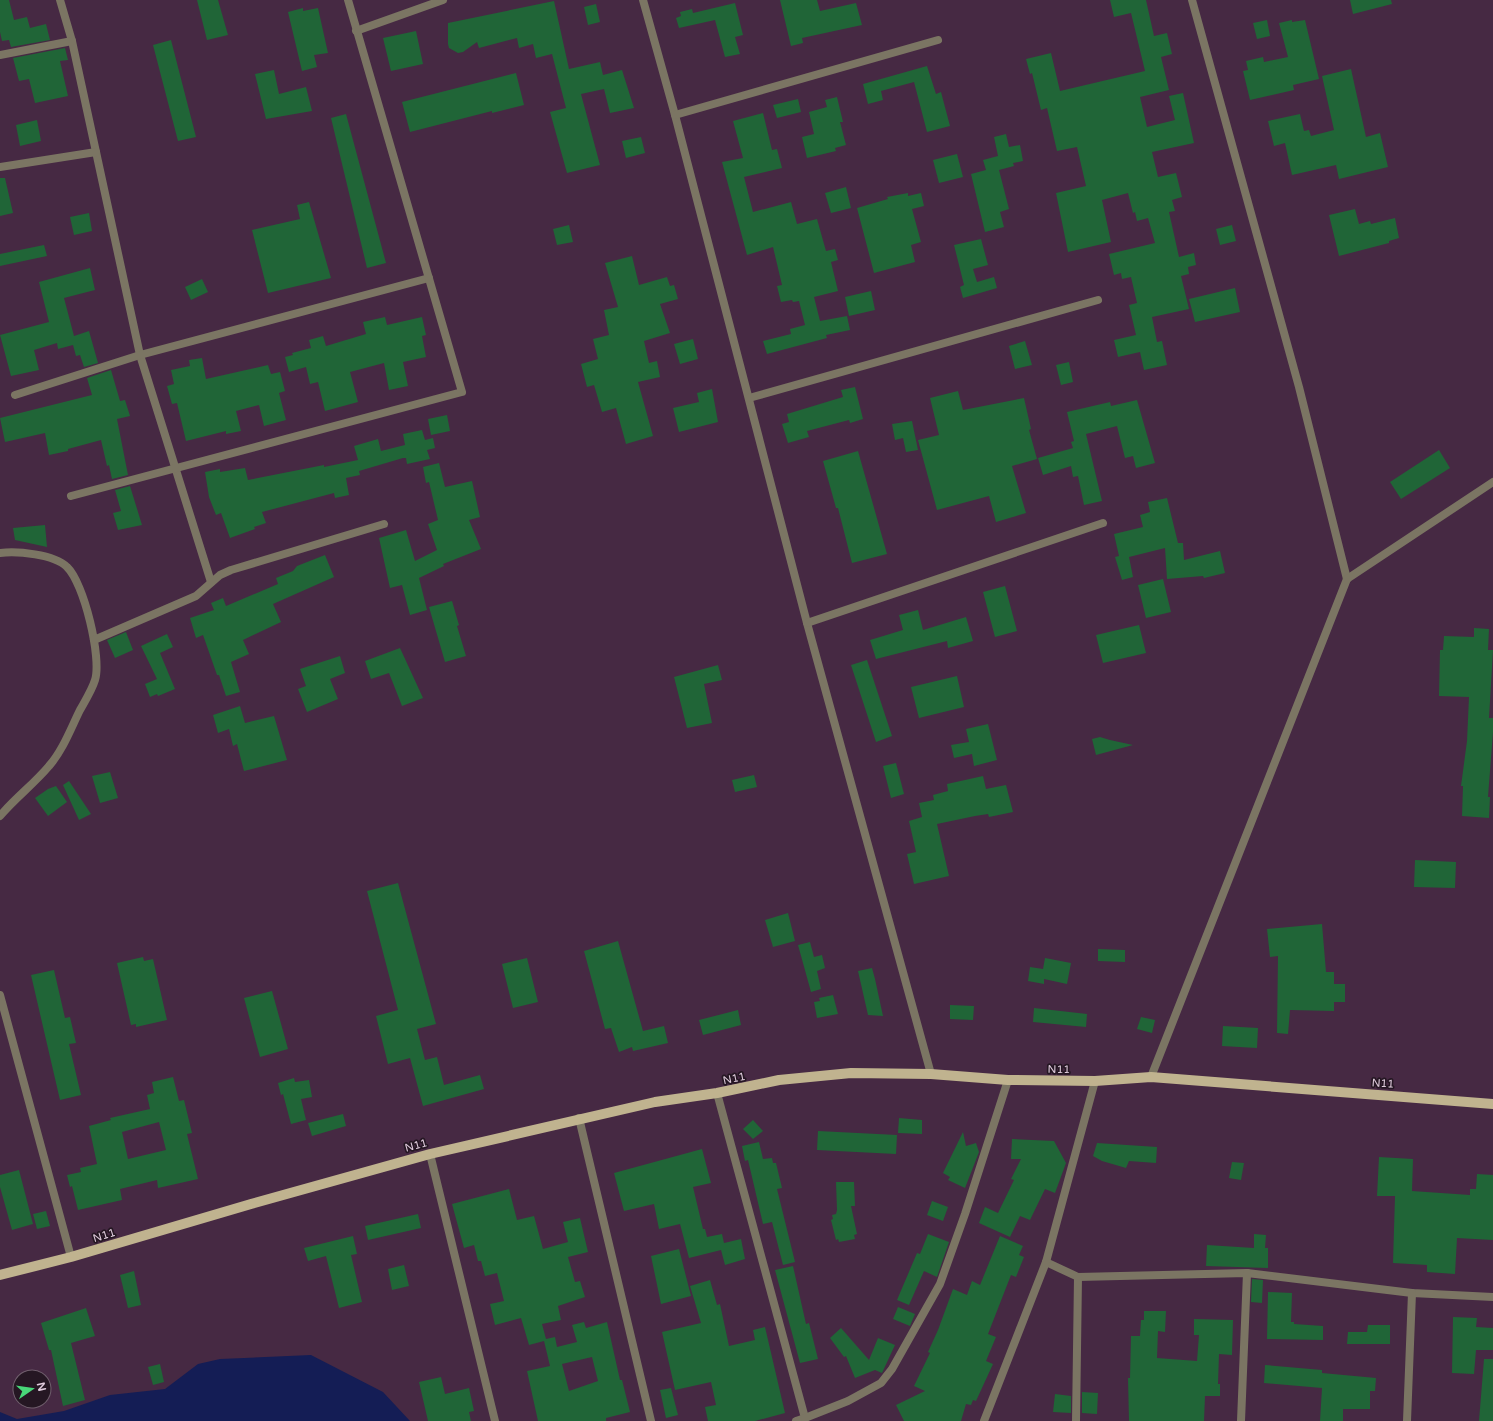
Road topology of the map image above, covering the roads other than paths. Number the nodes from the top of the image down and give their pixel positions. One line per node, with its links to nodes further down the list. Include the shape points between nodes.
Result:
1 (60, 0): 8 (street)
2 (348, 0): 6 (street)
3 (443, 0): 6 (street)
4 (643, 0): 10 (street)
5 (1192, 0): 24 (street, via 1299,387)
6 (356, 31): 13 (street)
7 (938, 40): 10 (street)
8 (72, 41): 9 (street); 11 (street)
9 (0, 55)
10 (675, 116): 17 (street)
11 (96, 152): 12 (street); 15 (street)
12 (0, 167)
13 (429, 278): 15 (street); 18 (street, via 462,392)
14 (1098, 300): 17 (street)
15 (140, 355): 16 (street); 18 (street)
16 (15, 395)
17 (749, 398): 26 (street)
18 (175, 469): 20 (street); 25 (street)
19 (1493, 482): 24 (street)
20 (72, 496)
21 (1103, 523): 26 (street)
22 (384, 524): 25 (street, via 231,570)
23 (0, 554): 27 (street, via 32,554 67,566 77,579)
24 (1346, 579): 31 (street)
25 (211, 582): 27 (street, via 196,596)
26 (807, 623): 30 (street)
27 (94, 640): 28 (street, via 97,664 95,680 62,746 50,765)
28 (0, 816)
29 (0, 995): 38 (street)
30 (931, 1074): 32 (main road, N11); 34 (main road, N11, via 851,1073 780,1080)
31 (1150, 1077): 33 (main road, N11); 35 (main road, N11)
32 (1008, 1080): 33 (main road, N11); 45 (street, via 940,1284 892,1369 881,1383)
33 (1095, 1081): 39 (street)
34 (717, 1093): 36 (main road, N11, via 655,1102); 45 (street)
35 (1493, 1104)
36 (579, 1118): 37 (main road, N11); 47 (street)
37 (430, 1154): 38 (main road, N11); 46 (street, via 480,1368)
38 (71, 1257): 41 (main road, N11)
39 (1046, 1262): 42 (street); 49 (street)
40 (1247, 1273): 42 (street); 43 (street); 51 (street)
41 (0, 1275)
42 (1078, 1277): 50 (street)
43 (1412, 1293): 44 (street); 52 (street)
44 (1493, 1298)
45 (805, 1418): 48 (street)
46 (495, 1421)
47 (651, 1421)
48 (796, 1421)
49 (984, 1421)
50 (1076, 1421)
51 (1241, 1421)
52 (1407, 1421)

